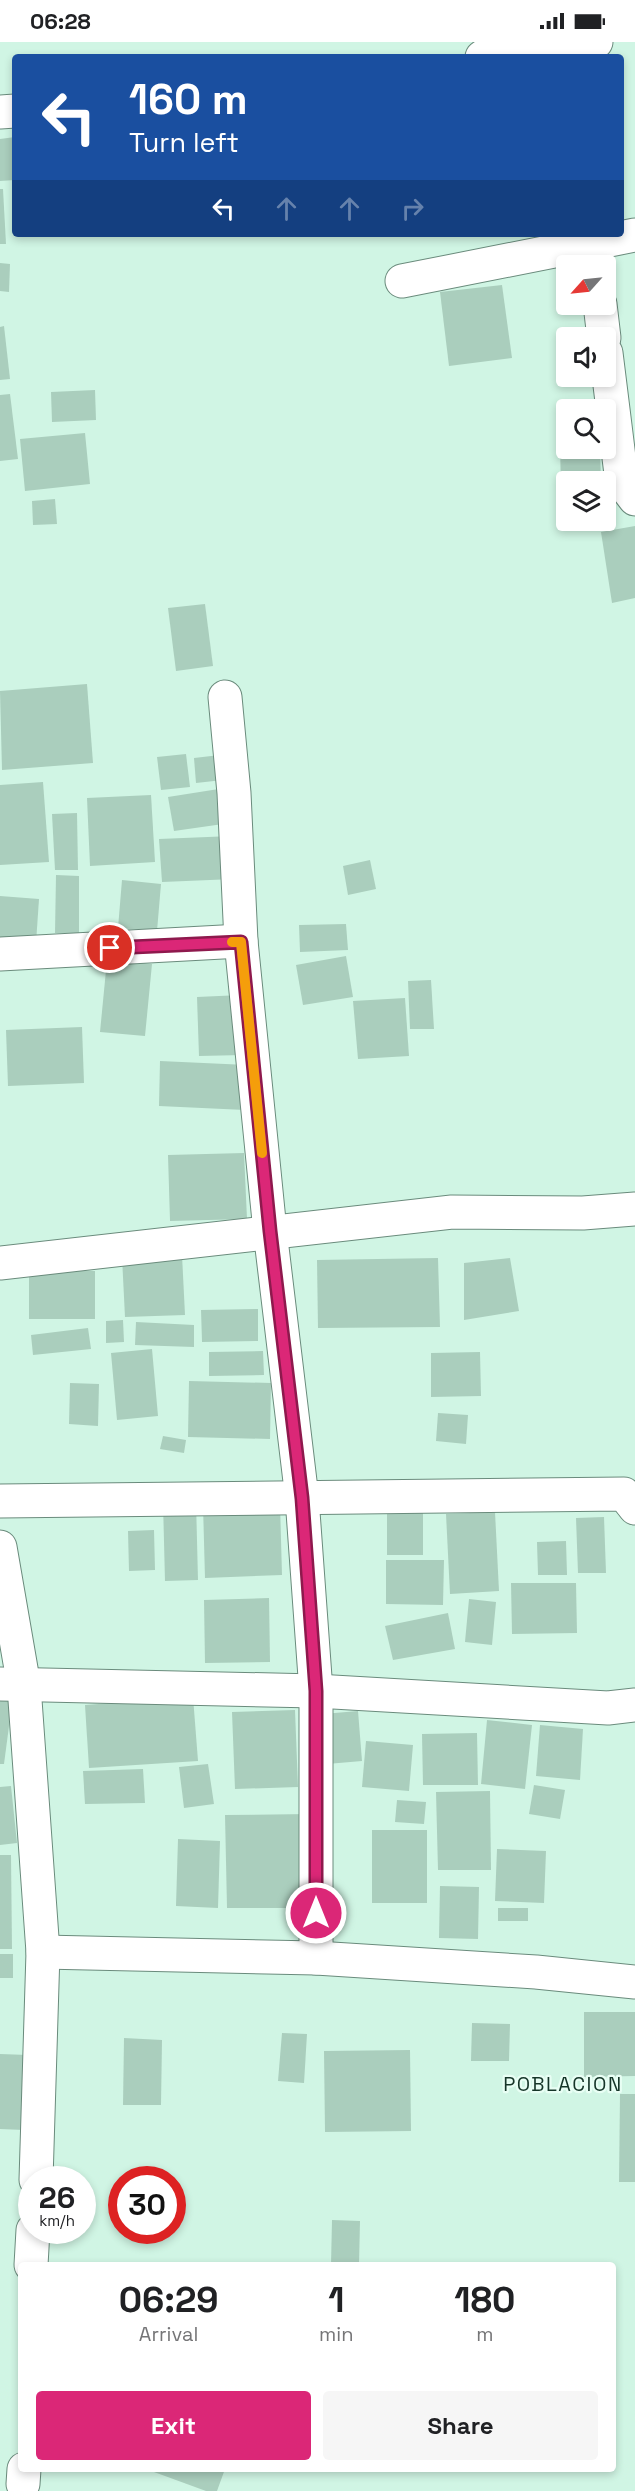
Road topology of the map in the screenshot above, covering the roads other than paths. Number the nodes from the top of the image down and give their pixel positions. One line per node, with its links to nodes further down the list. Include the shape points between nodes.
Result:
1 (596, 42): 2 (street)
2 (560, 49): 3 (street)
3 (511, 54)
4 (635, 235): 5 (street)
5 (593, 247): 6 (street)
6 (402, 281)
7 (610, 387): 8 (street, via 622,482)
8 (635, 500)
9 (225, 697): 10 (street)
10 (241, 942): 11 (street); 13 (street)
11 (0, 954)
12 (635, 1209): 13 (street, via 583,1213 452,1212)
13 (270, 1231): 14 (street); 15 (street)
14 (0, 1263)
15 (302, 1498): 16 (street); 17 (street, via 624,1494); 20 (street)
16 (0, 1501)
17 (635, 1508)
18 (0, 1547): 19 (street)
19 (12, 1685): 20 (street); 22 (street)
20 (316, 1691): 21 (street, via 608,1708); 23 (street)
21 (635, 1705)
22 (43, 1952): 23 (street); 25 (street)
23 (316, 1958): 24 (street)
24 (635, 1982)
25 (36, 2166)
26 (33, 2244): 27 (street)
27 (32, 2262)

